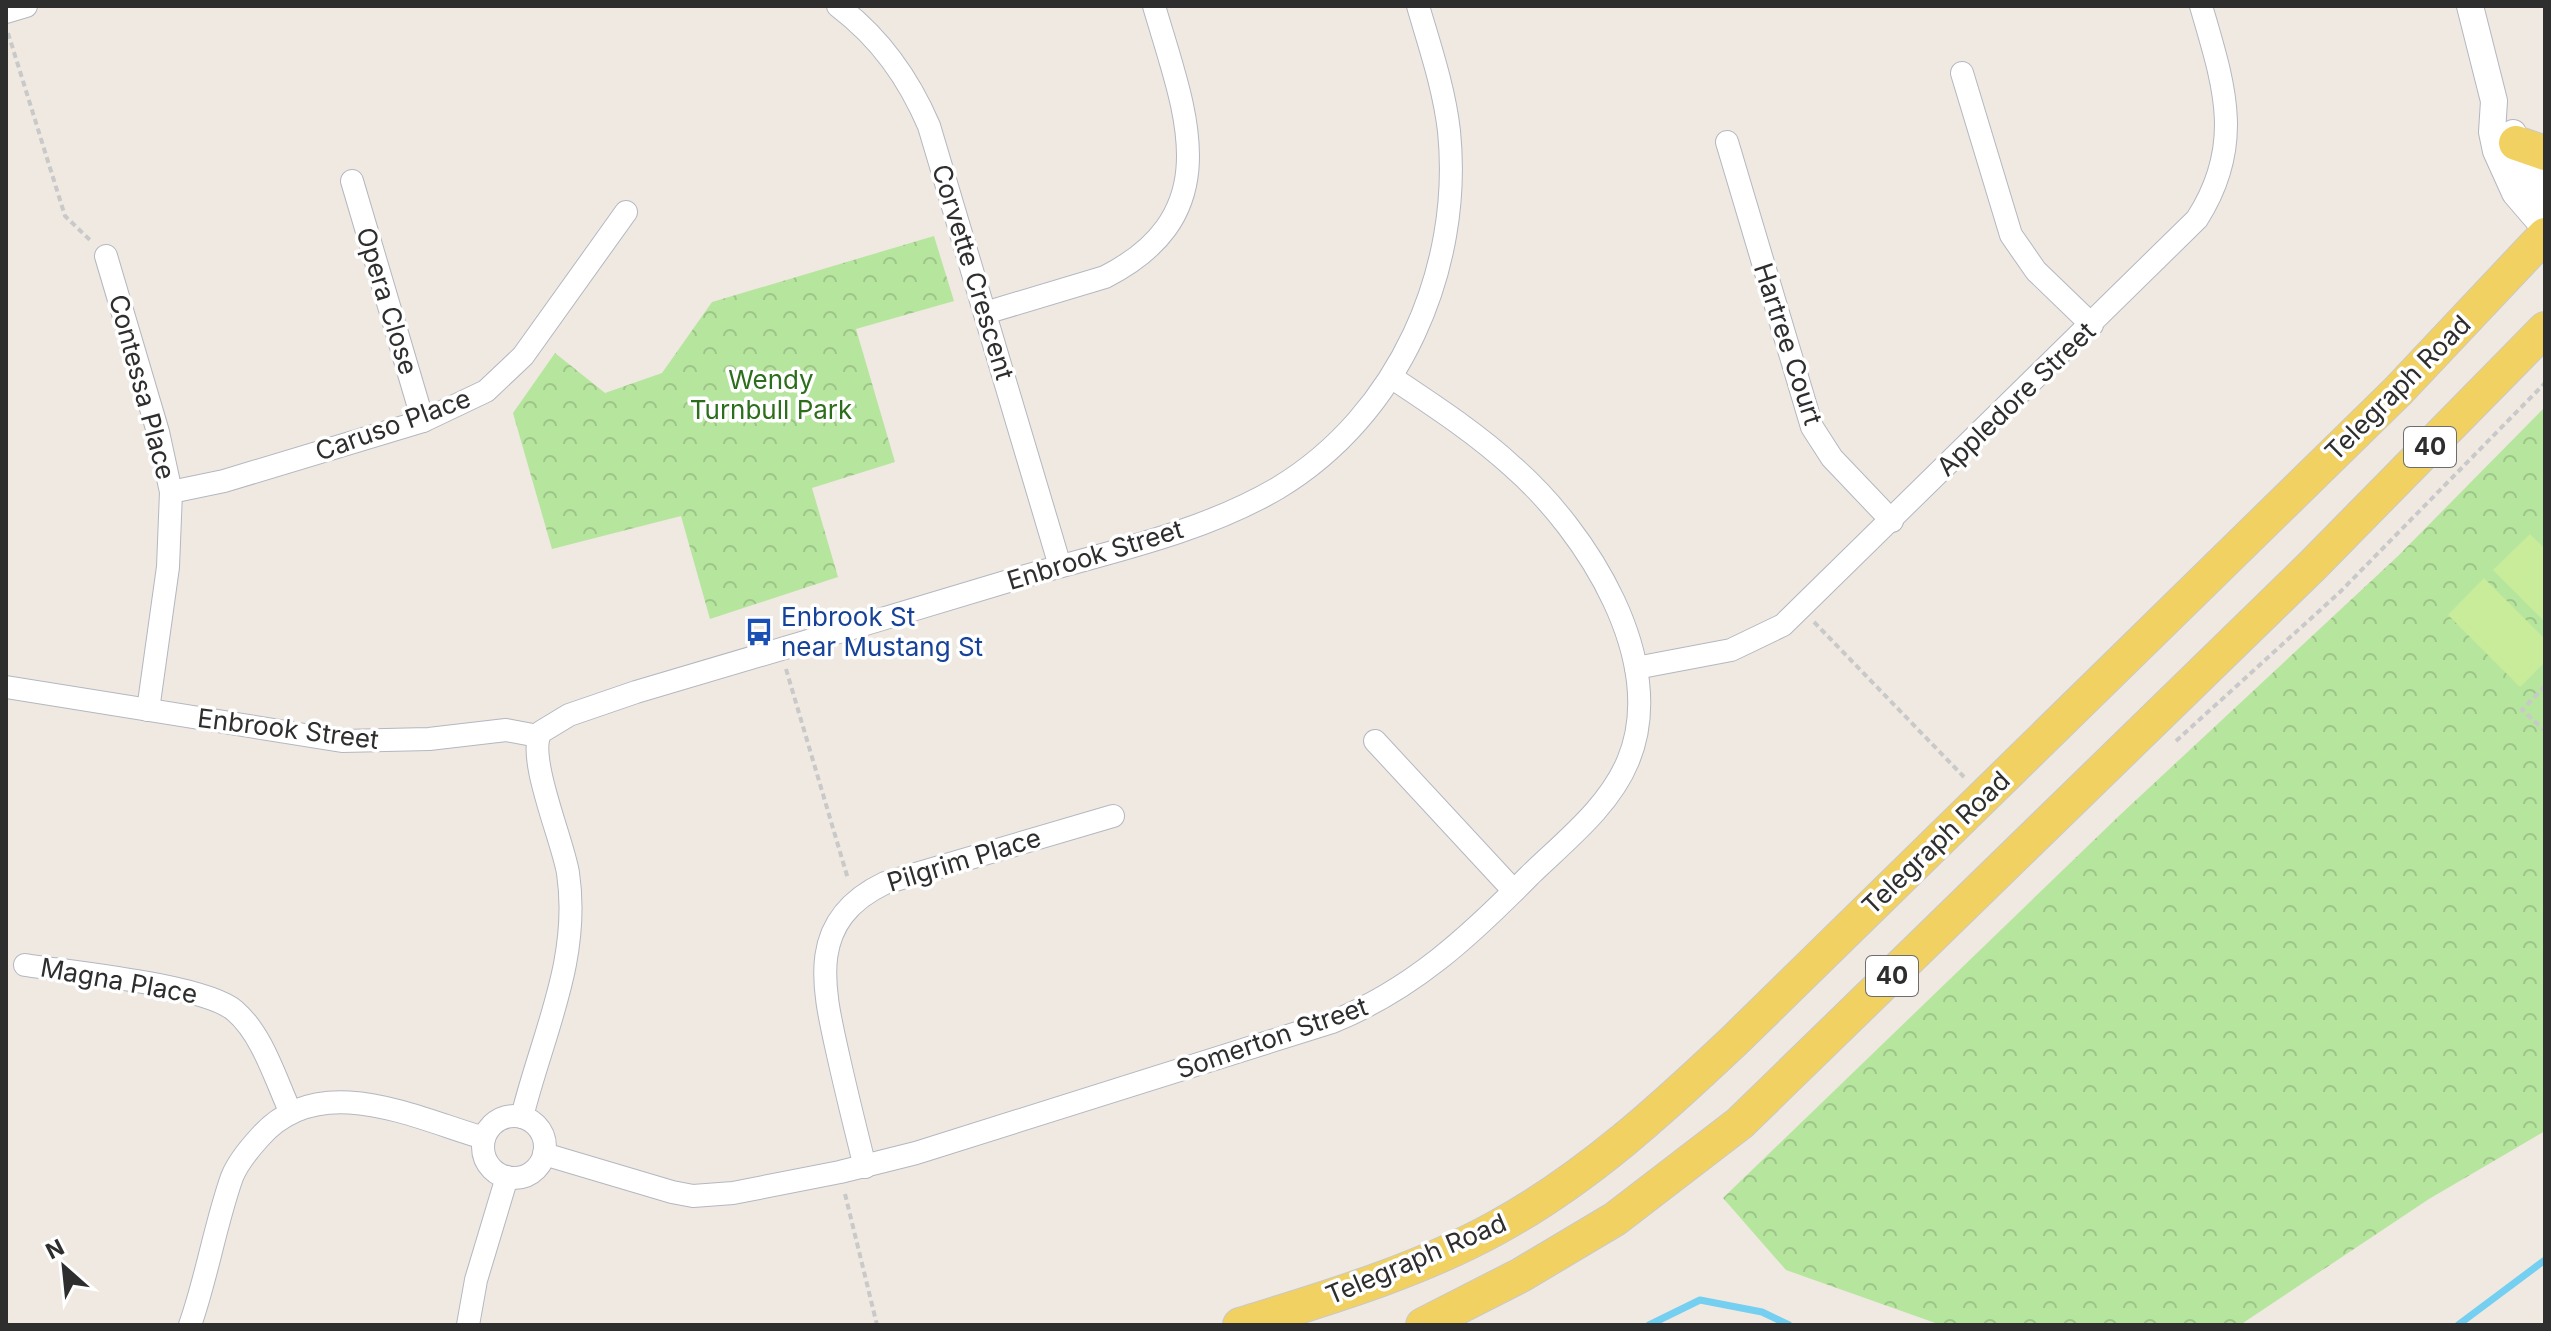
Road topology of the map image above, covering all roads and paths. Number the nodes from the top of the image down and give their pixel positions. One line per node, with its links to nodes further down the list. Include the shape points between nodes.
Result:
1 (26, 6): 7 (street)
2 (838, 6): 19 (street, Corvette Crescent, via 881,45 910,84 929,126)
3 (1154, 6): 19 (street, via 1189,130 1189,169 1179,207 1151,246 1122,268)
4 (1418, 6): 22 (street, Enbrook Street, via 1443,92 1450,198 1446,237 1428,302)
5 (2201, 6): 20 (street, Appledore Street, via 2228,110 2219,179 2197,219)
6 (2470, 6): 10 (street)
7 (6, 12)
8 (6, 26): 18 (path, via 65,216)
9 (1962, 73): 20 (street, via 2011,235 2036,271)
10 (2494, 101): 12 (street); 16 (street, via 2492,132 2502,166 2515,193)
11 (1727, 142): 25 (street, Hartree Court, via 1812,427 1832,458)
12 (2530, 148): 14 (street, via 2528,170)
13 (352, 181): 23 (street, Opera Close)
14 (2545, 193)
15 (626, 212): 23 (street, Caruso Place, via 506,375 466,404)
16 (2545, 228)
17 (2545, 235): 51 (main road, Telegraph Road / 40, via 2398,391 1735,1040 1630,1134 1559,1188 1482,1235 1365,1285)
18 (106, 256): 24 (street, Contessa Place)
19 (985, 313): 26 (street, Corvette Crescent)
20 (2092, 325): 25 (street, Appledore Street)
21 (2545, 329): 52 (main road, 40, via 2313,565 1740,1123 1615,1219)
22 (1391, 377): 26 (street, Enbrook Street, via 1353,426 1276,489 1213,518); 29 (street, Somerton Street, via 1496,452 1559,514 1609,595)
23 (423, 421): 24 (street, Caruso Place)
24 (171, 492): 32 (street, Contessa Place, via 168,567)
25 (1892, 521): 27 (street, Appledore Street)
26 (1060, 566): 28 (street, Enbrook Street)
27 (1801, 609): 29 (street, Appledore Street, via 1766,636 1740,646); 36 (path)
28 (780, 650): 34 (street, Enbrook Street, via 586,709 551,724); 39 (path)
29 (1636, 668): 38 (street, Somerton Street, via 1636,734 1615,787)
30 (2545, 686): 33 (path, via 2522,710)
31 (6, 687): 32 (street, Enbrook Street)
32 (148, 710): 34 (street, Enbrook Street, via 342,741 506,730)
33 (2545, 731)
34 (538, 736): 42 (street, via 536,752 569,874 571,918 558,1001)
35 (1375, 741): 38 (street)
36 (1965, 779)
37 (1113, 816): 39 (street, Pilgrim Place, via 903,877)
38 (1514, 891): 45 (street, Somerton Street, via 1435,965 1361,1011)
39 (858, 899): 45 (street, Pilgrim Place, via 833,933 823,977)
40 (25, 965): 41 (street, Magna Place, via 195,993 223,1003 253,1031)
41 (291, 1113): 43 (street, via 351,1101); 48 (street, via 265,1131 234,1174)
42 (522, 1117): 43 (street, via 503,1117); 44 (street, via 543,1135)
43 (484, 1138): 47 (street, via 490,1167)
44 (544, 1154): 46 (street, Somerton Street, via 693,1196); 47 (street, via 526,1175)
45 (865, 1167): 46 (street, Somerton Street)
46 (840, 1172): 50 (path)
47 (507, 1177): 49 (street)
48 (190, 1325)
49 (468, 1325)
50 (877, 1325)
51 (1240, 1325)
52 (1423, 1325)

